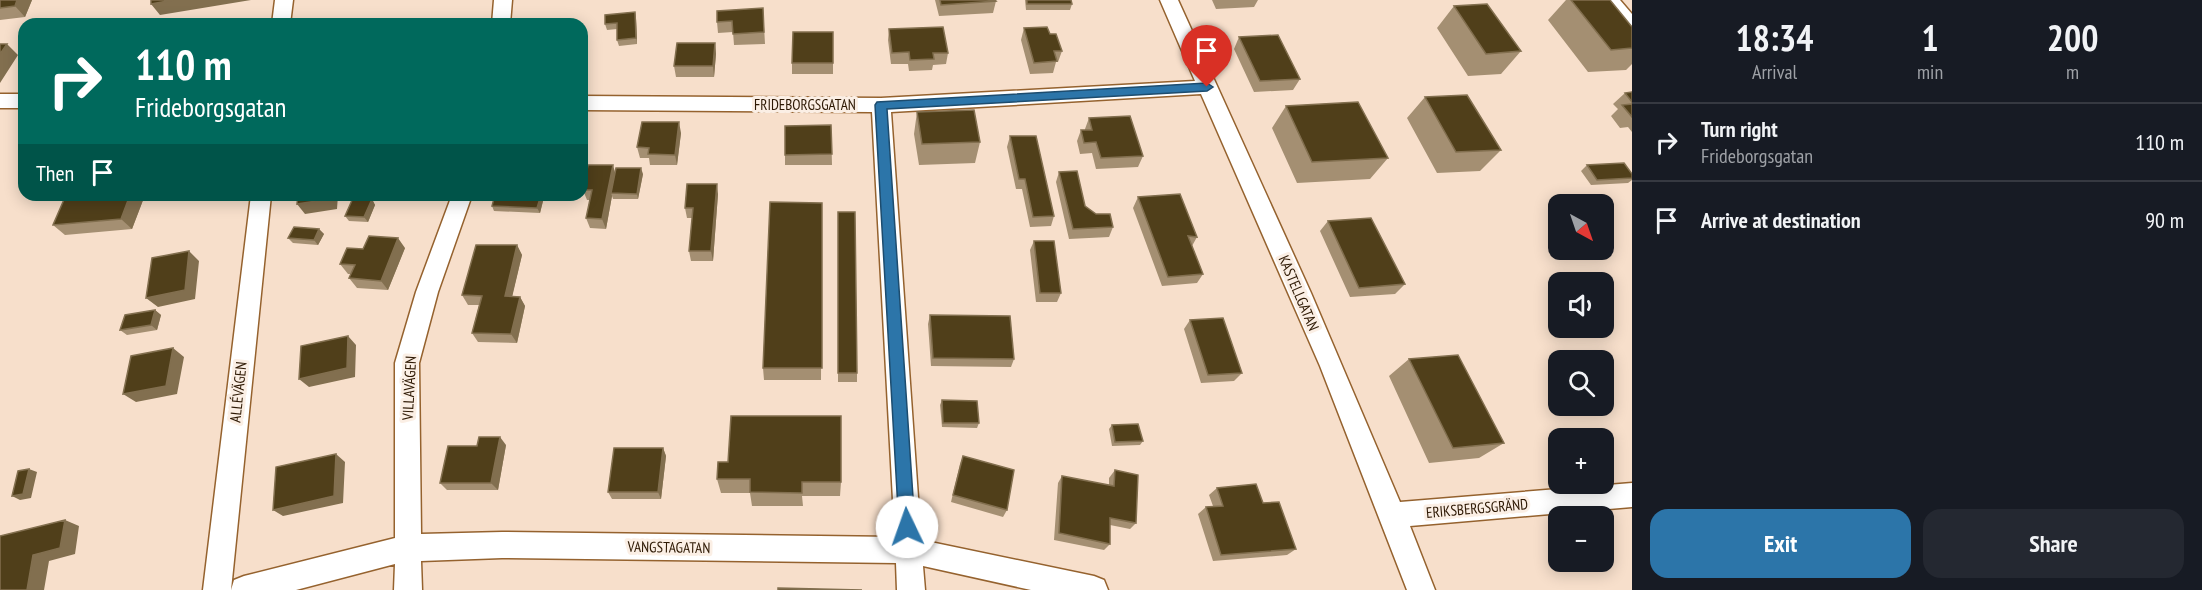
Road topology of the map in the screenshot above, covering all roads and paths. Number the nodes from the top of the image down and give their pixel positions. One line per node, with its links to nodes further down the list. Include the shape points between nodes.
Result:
1 (284, 0): 5 (street)
2 (503, 0): 6 (street)
3 (1169, 0): 8 (street, KASTELLGATAN)
4 (1610, 0): 7 (street)
5 (282, 18)
6 (502, 18)
7 (1632, 26)
8 (1207, 87): 12 (street, FRIDEBORGSGATAN); 16 (street, KASTELLGATAN)
9 (0, 101): 10 (street)
10 (18, 101)
11 (588, 103): 12 (street, FRIDEBORGSGATAN)
12 (881, 105): 18 (street)
13 (260, 201): 19 (street, ALLÉVÄGEN)
14 (460, 201): 17 (street, VILLAVÄGEN, via 427,292 408,363)
15 (1632, 495): 16 (street, ERIKSBERGSGRÄND)
16 (1394, 515): 24 (street, KASTELLGATAN)
17 (407, 548): 18 (street, VANGSTAGATAN, via 502,545); 20 (street, VANGSTAGATAN); 21 (street, VILLAVÄGEN)
18 (908, 550): 22 (street); 23 (street, VANGSTAGATAN)
19 (217, 590)
20 (244, 590)
21 (408, 590)
22 (911, 590)
23 (1095, 590)
24 (1421, 590)

